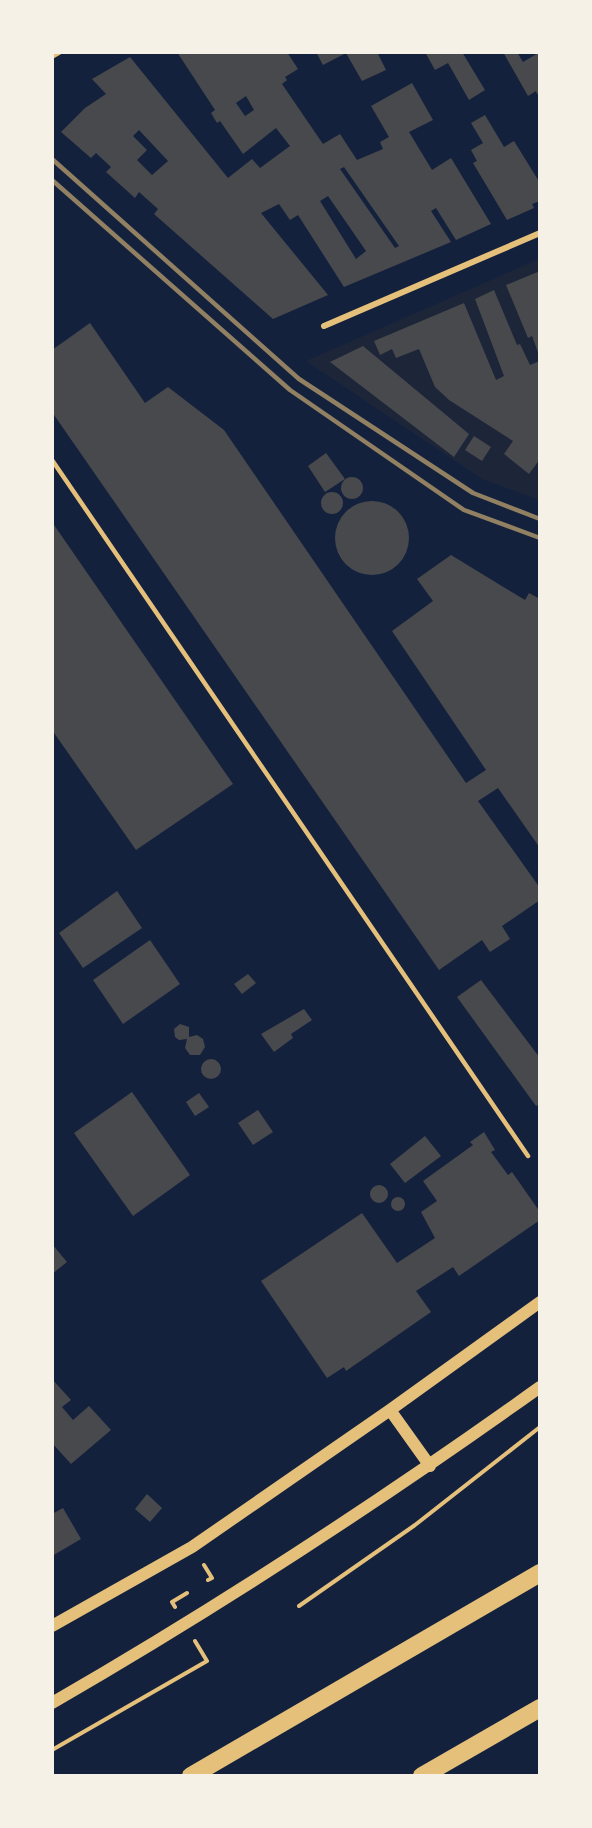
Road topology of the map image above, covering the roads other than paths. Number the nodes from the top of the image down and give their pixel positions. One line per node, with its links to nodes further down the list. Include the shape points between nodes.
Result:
1 (58, 52): 2 (street)
2 (52, 56)
3 (540, 233): 4 (street)
4 (324, 326)
5 (52, 460): 6 (lane)
6 (528, 1156)
7 (540, 1302): 9 (main road)
8 (540, 1387): 10 (main road)
9 (390, 1410): 10 (main road); 12 (main road, via 192,1547)
10 (430, 1466): 13 (main road, via 186,1626)
11 (540, 1573): 15 (highway)
12 (52, 1626)
13 (52, 1703)
14 (540, 1708): 16 (highway)
15 (191, 1776)
16 (422, 1776)

